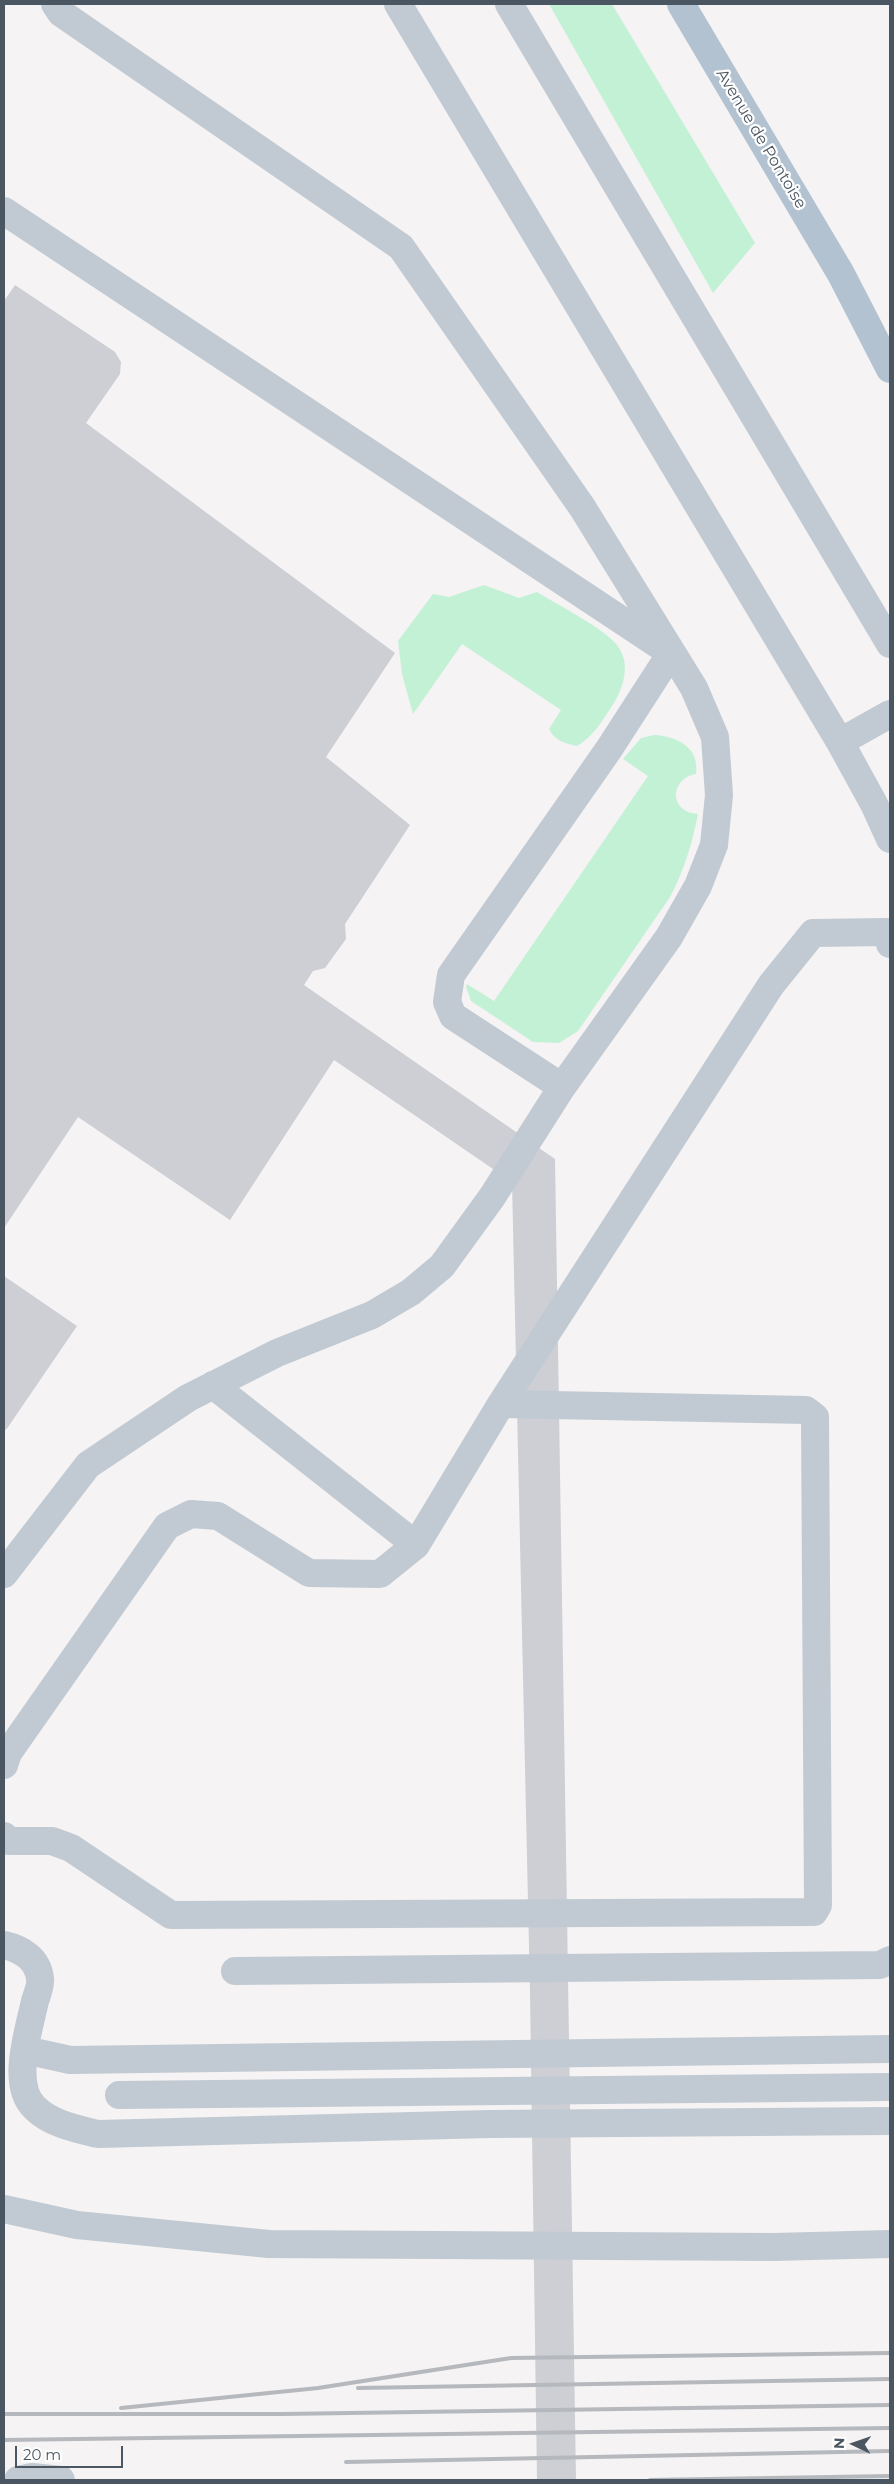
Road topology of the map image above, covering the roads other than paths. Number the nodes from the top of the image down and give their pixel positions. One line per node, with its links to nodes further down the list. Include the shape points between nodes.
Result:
1 (55, 4): 10 (lane, via 61,13 401,248 582,507)
2 (398, 4): 12 (lane)
3 (508, 4): 9 (lane)
4 (681, 4): 6 (main road, Avenue de Pontoise)
5 (4, 211): 10 (lane)
6 (841, 274): 7 (main road, Avenue de Pontoise); 8 (main road, Avenue de Pontoise)
7 (890, 343)
8 (890, 369)
9 (890, 644)
10 (671, 653): 15 (lane, via 694,688 715,737 719,795 714,845 698,886 669,937); 15 (lane, via 609,749 451,974 447,1002 453,1016)
11 (890, 714): 12 (lane)
12 (840, 742): 13 (lane)
13 (890, 839)
14 (890, 944): 17 (lane, via 887,932 813,933 771,985)
15 (562, 1088): 16 (lane, via 492,1197 442,1266 411,1292 372,1315 277,1353)
16 (213, 1385): 18 (lane); 19 (lane, via 188,1398 88,1465)
17 (501, 1404): 18 (lane); 21 (lane, via 806,1410 815,1416 818,1905 814,1912 171,1915 71,1848 52,1841 9,1841)
18 (416, 1545): 20 (lane, via 380,1574 309,1573 218,1516 191,1514 167,1526 8,1753)
19 (4, 1574)
20 (4, 1765)
21 (4, 1836)
22 (4, 1945): 26 (lane, via 20,1949 34,1961 40,1979)
23 (890, 1960): 24 (lane, via 880,1964)
24 (235, 1971)
25 (890, 2049): 26 (lane, via 70,2060)
26 (25, 2050): 31 (lane, via 22,2086 34,2108 63,2125 98,2134)
27 (890, 2087): 28 (lane)
28 (277, 2093): 29 (lane); 31 (lane)
29 (120, 2095)
30 (890, 2121): 31 (lane, via 480,2124)
31 (225, 2131)
32 (4, 2209): 33 (lane, via 77,2225 269,2244 763,2247)
33 (890, 2244)
34 (18, 2480): 35 (lane, via 32,2477)
35 (60, 2480)

